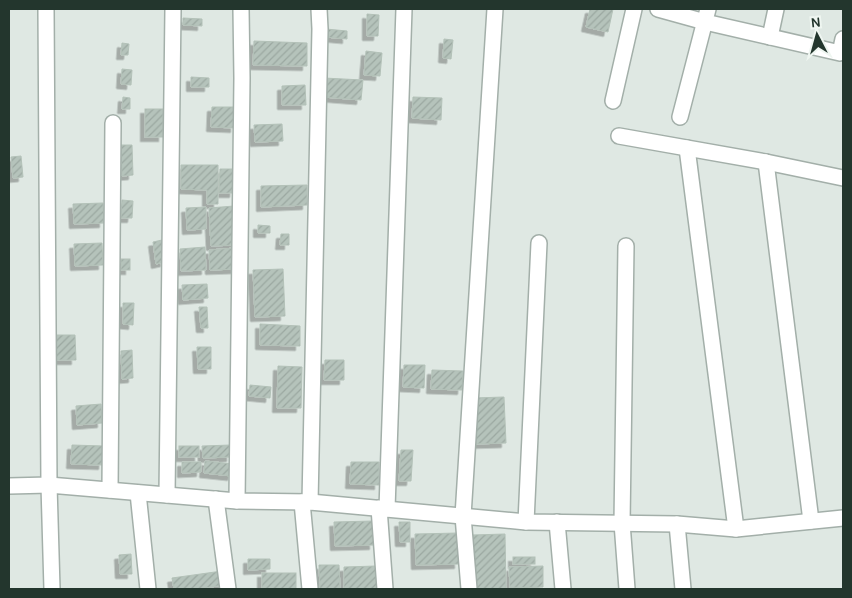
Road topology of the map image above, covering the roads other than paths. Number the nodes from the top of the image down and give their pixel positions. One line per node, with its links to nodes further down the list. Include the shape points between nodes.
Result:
1 (46, 9): 22 (street)
2 (172, 9): 26 (street)
3 (241, 9): 28 (street)
4 (318, 9): 29 (street)
5 (404, 9): 30 (street)
6 (495, 9): 31 (street)
7 (634, 9): 13 (street)
8 (658, 9): 10 (street)
9 (776, 9): 11 (street)
10 (706, 15): 11 (street); 14 (street)
11 (770, 36): 12 (street, via 840,53)
12 (843, 39)
13 (613, 101)
14 (680, 117)
15 (112, 124): 24 (street)
16 (618, 136): 17 (street)
17 (687, 148): 18 (street); 38 (street)
18 (766, 162): 19 (street); 33 (street)
19 (843, 178)
20 (539, 242): 34 (street)
21 (626, 246): 36 (street)
22 (50, 485): 23 (street); 24 (street); 39 (street)
23 (9, 486)
24 (110, 490): 25 (street)
25 (138, 492): 26 (street); 40 (street)
26 (167, 495): 27 (street)
27 (216, 499): 28 (street); 41 (street)
28 (237, 501): 29 (street)
29 (306, 502): 30 (street); 42 (street)
30 (383, 508): 31 (street); 43 (street)
31 (463, 516): 34 (street); 44 (street)
32 (843, 518): 33 (street)
33 (811, 521): 38 (street)
34 (526, 522): 35 (street)
35 (556, 522): 36 (street); 45 (street)
36 (622, 523): 37 (street); 46 (street)
37 (677, 524): 38 (street); 47 (street)
38 (736, 529)
39 (52, 589)
40 (148, 589)
41 (228, 589)
42 (310, 589)
43 (385, 589)
44 (469, 589)
45 (563, 589)
46 (627, 589)
47 (683, 589)

